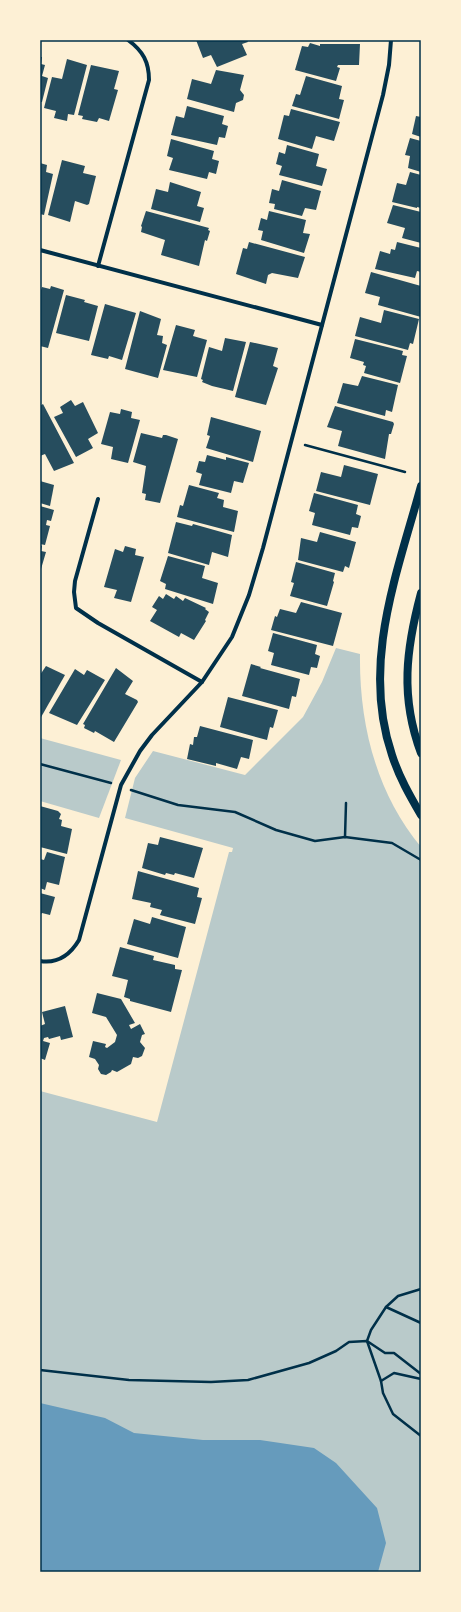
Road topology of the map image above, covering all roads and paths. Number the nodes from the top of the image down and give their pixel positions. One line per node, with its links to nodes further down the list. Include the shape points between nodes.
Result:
1 (128, 40): 4 (street, via 143,53 149,80)
2 (391, 40): 5 (street, via 383,95)
3 (40, 250): 4 (street)
4 (98, 266): 5 (street)
5 (322, 325): 11 (street, via 249,595 232,637)
6 (305, 445): 7 (path)
7 (405, 472)
8 (421, 486): 16 (main road, via 384,623 379,679 381,710 391,754 406,790)
9 (98, 499): 11 (street, via 75,581 76,608)
10 (421, 593): 12 (main road, via 409,643 407,677 412,721)
11 (202, 682): 14 (street, via 152,735)
12 (421, 752)
13 (40, 764): 14 (path)
14 (121, 785): 17 (path, via 178,805 234,812 276,830 315,841); 19 (street, via 79,940 73,951 62,959)
15 (346, 803): 17 (path)
16 (421, 815)
17 (345, 837): 18 (path, via 392,843)
18 (421, 860)
19 (40, 961)
20 (421, 1289): 21 (path, via 398,1296)
21 (386, 1307): 22 (path); 23 (path, via 371,1330)
22 (421, 1323)
23 (367, 1342): 24 (path, via 349,1342 309,1363 248,1380 129,1380); 25 (path, via 385,1353 394,1353); 27 (path)
24 (40, 1370)
25 (421, 1374)
26 (421, 1379): 27 (path, via 394,1373)
27 (381, 1381): 28 (path, via 393,1414)
28 (421, 1436)

